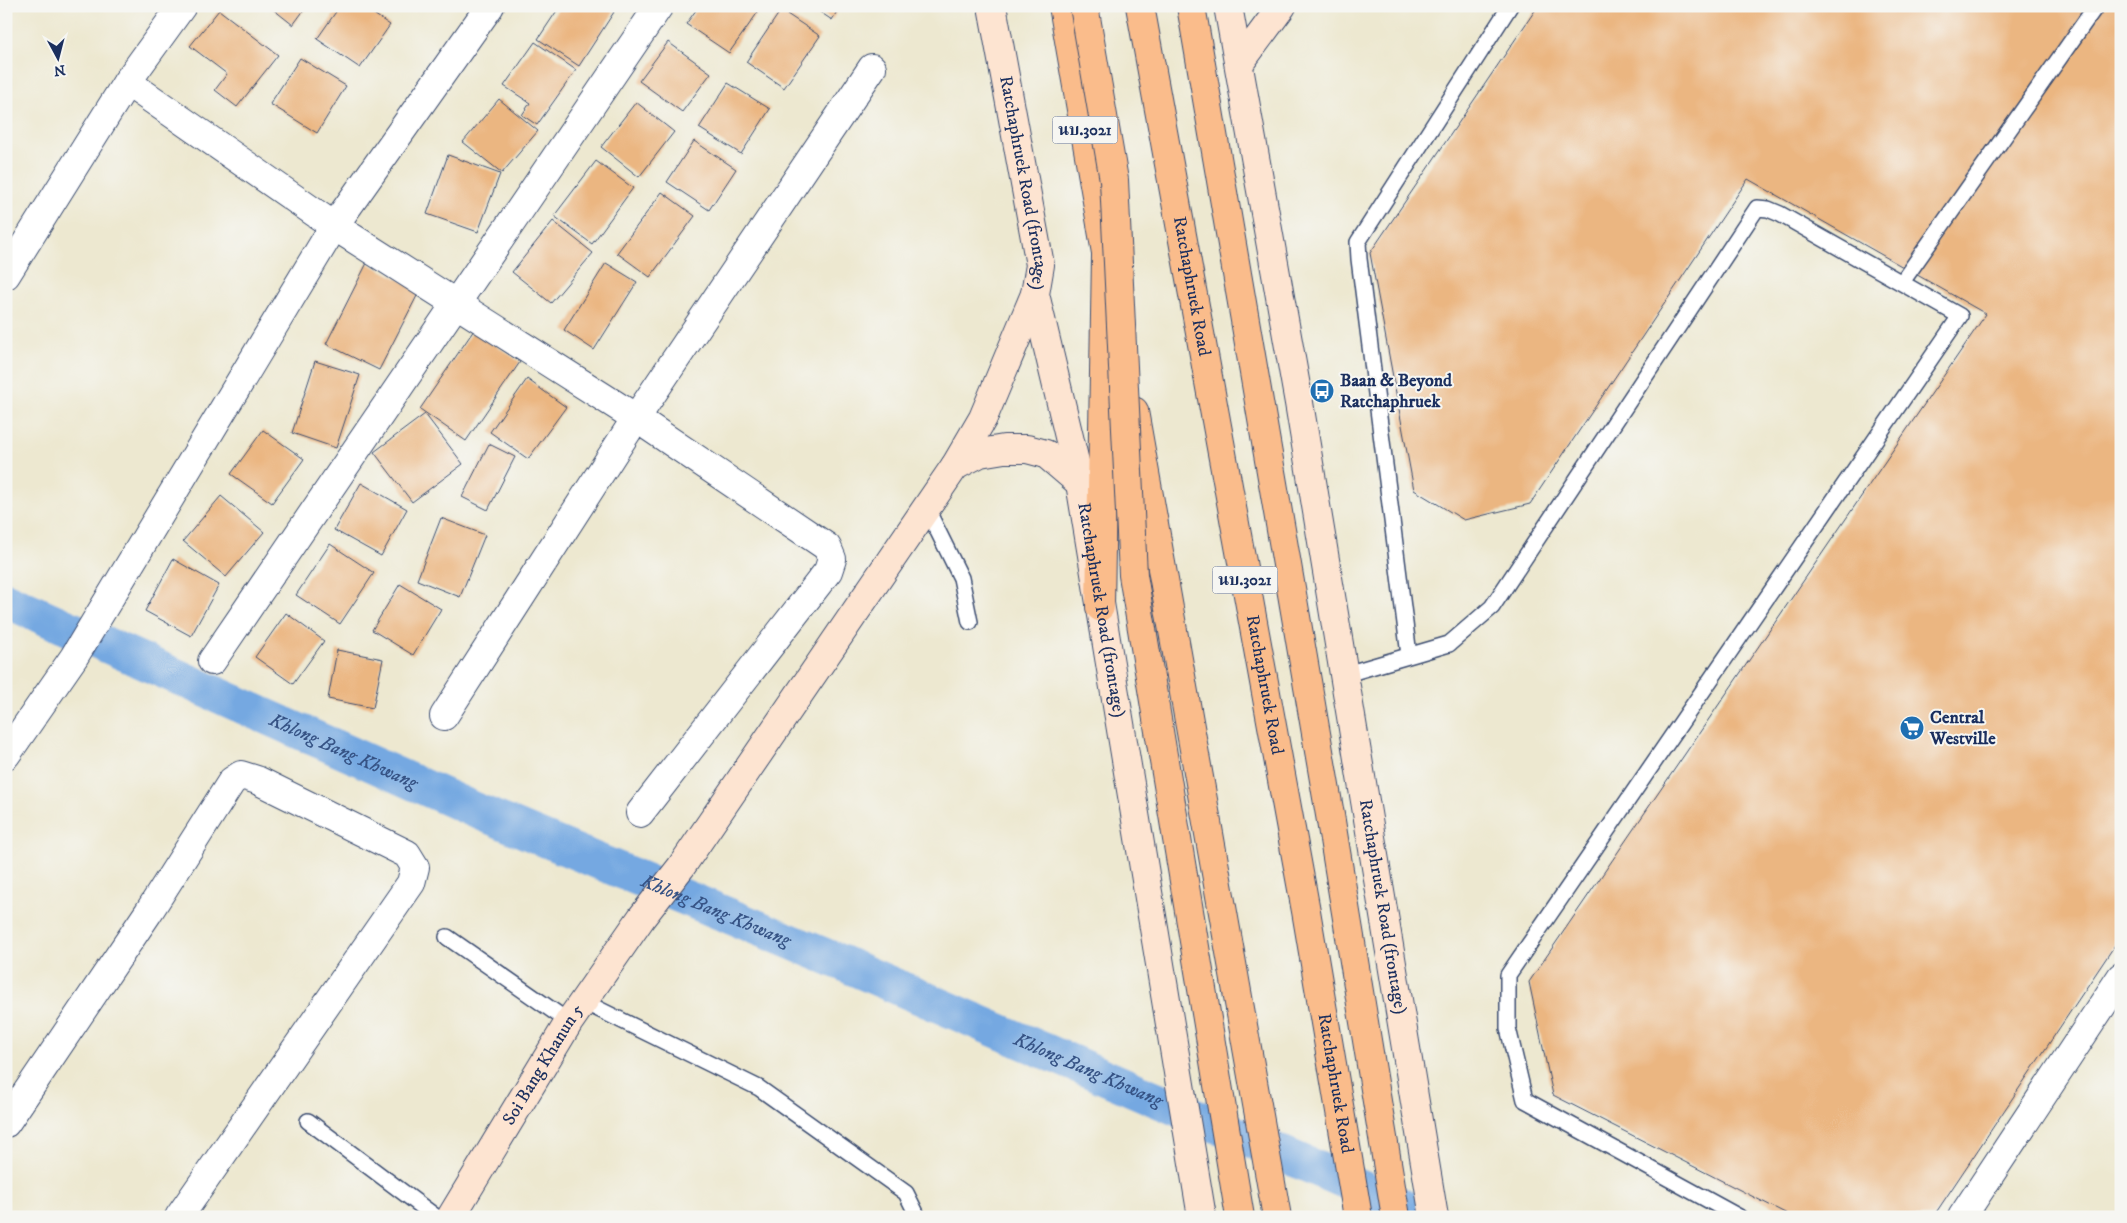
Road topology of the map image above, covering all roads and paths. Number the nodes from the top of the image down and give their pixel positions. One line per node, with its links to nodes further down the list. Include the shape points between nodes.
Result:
1 (182, 6): 15 (street)
2 (490, 6): 16 (street)
3 (659, 6): 21 (street)
4 (992, 6): 20 (main road, Ratchaphruek Road (frontage), via 1040,265)
5 (1063, 6): 17 (main road, นบ.3021)
6 (1084, 6): 45 (main road, bridge, via 1114,180 1133,575)
7 (1140, 6): 46 (main road, Ratchaphruek Road / นบ.3021, via 1304,901)
8 (1192, 6): 47 (main road)
9 (1228, 6): 13 (main road, Ratchaphruek Road (frontage))
10 (1282, 6): 13 (main road)
11 (1510, 6): 28 (lane, via 1358,242)
12 (2096, 6): 19 (lane)
13 (1239, 64): 30 (main road, Ratchaphruek Road (frontage))
14 (872, 68): 22 (street)
15 (126, 82): 16 (street); 18 (street)
16 (334, 226): 21 (street); 32 (street, via 74,657)
17 (1106, 253): 26 (main road); 39 (main road, นบ.3021)
18 (6, 275)
19 (1902, 282): 28 (lane, via 1780,214 1757,208 1492,607 1449,644); 49 (lane, via 1960,316 1508,975 1508,1028 1525,1100)
20 (1035, 294): 23 (main road, Soi Bang Khanun 5, via 983,418); 24 (main road, Ratchaphruek Road (frontage))
21 (456, 302): 22 (street); 29 (street)
22 (636, 418): 31 (street); 33 (street, via 827,547 832,559 828,572)
23 (955, 466): 24 (main road, via 980,453 1026,449 1046,454); 25 (main road, Soi Bang Khanun 5)
24 (1080, 483): 26 (main road, Ratchaphruek Road (frontage))
25 (926, 507): 27 (lane, via 961,578); 36 (main road, Soi Bang Khanun 5, via 681,867)
26 (1100, 607): 44 (main road, Ratchaphruek Road (frontage))
27 (970, 622)
28 (1409, 655): 30 (lane)
29 (212, 661)
30 (1343, 675): 48 (main road, Ratchaphruek Road (frontage))
31 (444, 716)
32 (6, 755)
33 (640, 813)
34 (447, 938): 36 (lane)
35 (2121, 977): 50 (street)
36 (576, 1012): 42 (main road, Soi Bang Khanun 5); 43 (lane, via 758,1088 906,1193)
37 (308, 1121): 41 (lane)
38 (6, 1123): 40 (street, via 148,913 232,781 242,774 407,854 415,867 411,883)
39 (1275, 1204)
40 (179, 1217)
41 (436, 1217)
42 (451, 1217)
43 (918, 1217)
44 (1202, 1217)
45 (1240, 1217)
46 (1358, 1217)
47 (1396, 1217)
48 (1434, 1217)
49 (1739, 1217)
50 (1962, 1217)

